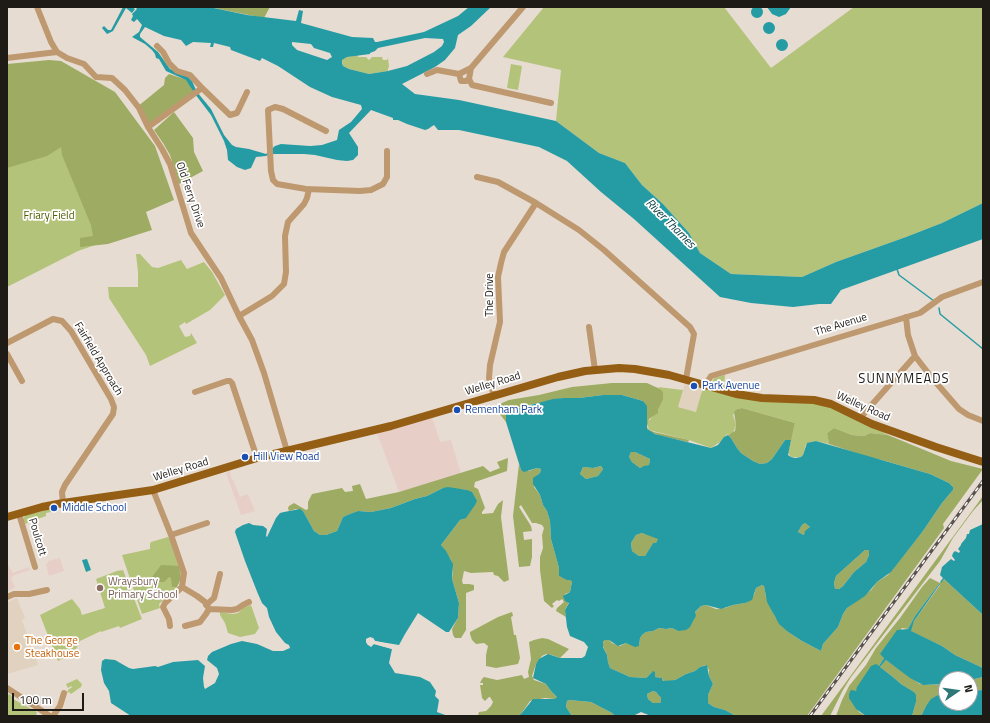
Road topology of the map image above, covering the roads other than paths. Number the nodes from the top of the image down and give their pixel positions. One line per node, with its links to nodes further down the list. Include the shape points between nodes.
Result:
1 (37, 7): 4 (street)
2 (523, 7): 6 (street)
3 (157, 46): 10 (street, via 177,71 190,76)
4 (57, 52): 5 (street); 13 (street, Old Ferry Drive, via 84,64 96,77 112,78 139,108)
5 (7, 58)
6 (470, 68): 8 (street); 9 (street)
7 (427, 74): 8 (street, via 437,70)
8 (459, 74): 9 (street, via 462,81)
9 (469, 79): 12 (street, via 472,85)
10 (202, 88): 11 (street, via 230,115 237,113); 13 (street)
11 (247, 92)
12 (551, 103)
13 (148, 127): 20 (street, Old Ferry Drive, via 170,164 191,233 221,278)
14 (326, 131): 17 (street, via 283,109 275,107 268,110 273,180 277,184)
15 (387, 151): 17 (street, via 387,177 383,184 371,190 360,192)
16 (477, 177): 18 (street, via 498,182)
17 (310, 189): 20 (street, via 304,204 288,222 285,236 284,284 272,296)
18 (536, 203): 27 (street, via 579,230 604,250 690,327 694,334); 31 (street, The Drive, via 504,252 498,277 500,322 489,378)
19 (983, 282): 21 (street, The Avenue, via 942,297 920,313)
20 (239, 316): 34 (street, Old Ferry Drive, via 252,340 264,372)
21 (906, 317): 25 (street, via 908,335); 29 (street, The Avenue, via 711,376)
22 (590, 328): 26 (street)
23 (7, 343): 38 (street, Fairfield Approach, via 53,319 62,321 114,407 113,414 65,485 62,492)
24 (7, 354): 28 (street)
25 (915, 356): 32 (street); 33 (street, via 959,409)
26 (595, 370): 27 (main road, Welley Road, via 635,369); 31 (main road, Welley Road, via 558,377)
27 (686, 380): 29 (main road, Welley Road)
28 (22, 381)
29 (706, 384): 32 (main road, Welley Road, via 736,394 756,397 814,400 831,404)
30 (195, 392): 35 (street, via 230,381 232,383)
31 (494, 396): 34 (main road, Welley Road, via 391,426)
32 (860, 418): 36 (main road, Welley Road, via 909,438)
33 (983, 421)
34 (287, 451): 35 (main road, Welley Road)
35 (257, 458): 37 (main road, Welley Road)
36 (983, 462)
37 (153, 490): 38 (main road, Welley Road); 42 (street)
38 (63, 503): 39 (main road, Welley Road)
39 (19, 514): 40 (main road, Welley Road); 43 (street, Poulcott)
40 (7, 517)
41 (207, 523): 42 (street, via 201,529)
42 (171, 535): 45 (street, via 184,572)
43 (35, 567)
44 (220, 574): 49 (street, via 214,598)
45 (182, 587): 49 (street, via 197,596); 50 (street, via 163,607)
46 (47, 590): 47 (street)
47 (7, 597)
48 (249, 602): 49 (street, via 232,610)
49 (207, 607): 51 (street, via 206,614 200,622)
50 (170, 626)
51 (185, 626)
52 (7, 688): 54 (street)
53 (64, 692): 55 (street, via 60,706)
54 (50, 716)
55 (53, 716)

